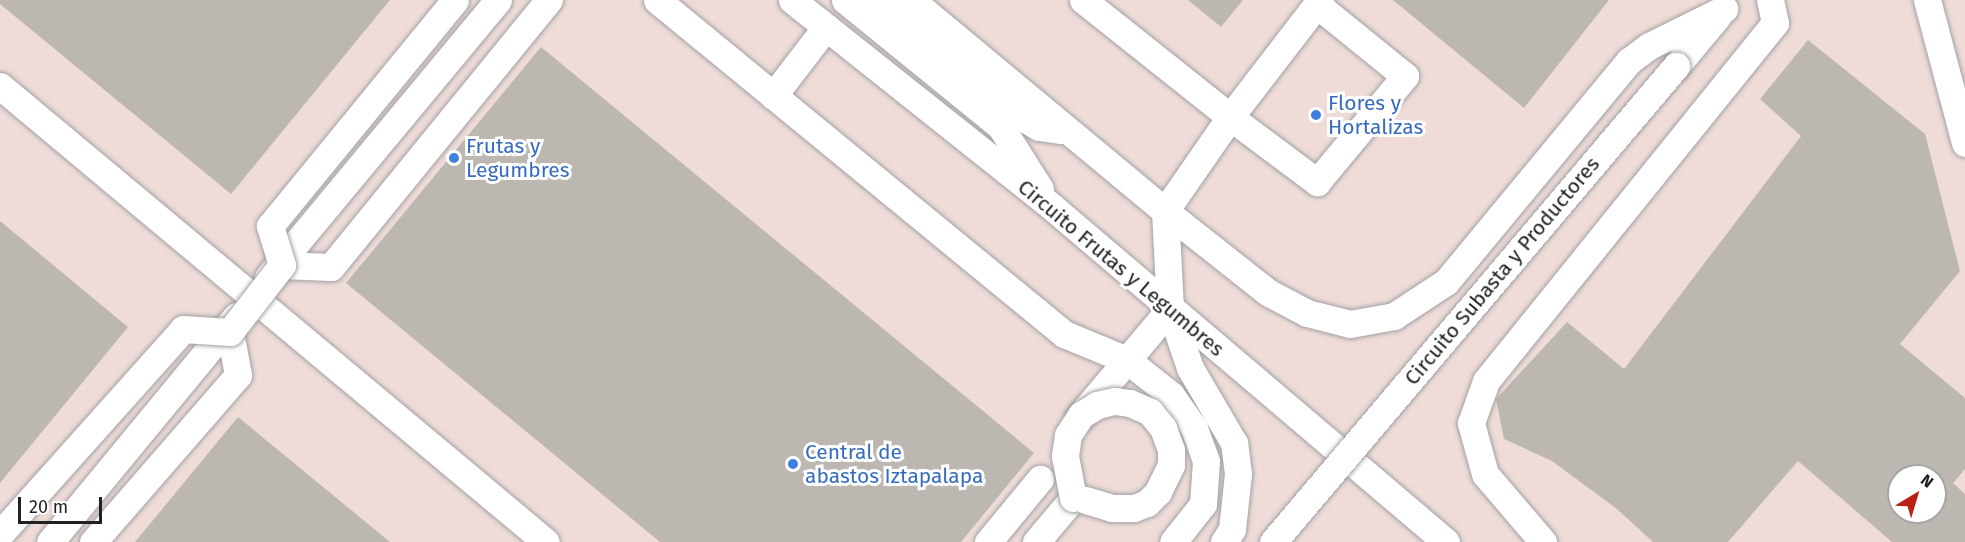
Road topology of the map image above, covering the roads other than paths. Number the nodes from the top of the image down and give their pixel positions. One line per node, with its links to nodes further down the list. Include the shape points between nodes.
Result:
1 (455, 0): 23 (street, bridge, via 270,226)
2 (498, 0): 24 (street)
3 (549, 0): 23 (street, via 331,267)
4 (657, 0): 16 (street)
5 (792, 0): 14 (street, Circuito Frutas y Legumbres)
6 (846, 0): 18 (street)
7 (877, 0): 18 (street)
8 (911, 0): 19 (street)
9 (1083, 0): 17 (street)
10 (1770, 0): 39 (street, via 1775,23 1486,381 1471,423 1485,474)
11 (1927, 0): 20 (street)
12 (1318, 2): 17 (street); 17 (street, via 1405,76 1317,182)
13 (1728, 5): 22 (street, via 1649,46 1629,61 1446,282 1394,316 1350,324 1307,313 1269,293); 37 (street, Circuito Subasta y Productores, bridge)
14 (826, 27): 16 (street); 21 (street, Circuito Frutas y Legumbres)
15 (0, 87): 24 (street)
16 (773, 96): 27 (street, via 1064,334)
17 (1230, 117): 22 (street)
18 (1007, 119): 19 (street); 21 (street)
19 (1068, 130): 22 (street)
20 (1965, 143)
21 (1052, 207): 25 (street, Circuito Frutas y Legumbres)
22 (1165, 211): 25 (street)
23 (282, 265): 26 (street, bridge)
24 (253, 296): 30 (street); 32 (street)
25 (1170, 309): 27 (street); 36 (street, via 1190,368 1234,443 1238,474 1232,529); 38 (street, Circuito Frutas y Legumbres)
26 (230, 332): 29 (street, bridge, via 183,329); 31 (street, via 238,375)
27 (1127, 360): 34 (street, bridge, via 1066,431 1059,449 1058,468 1063,482 1085,500 1112,508 1134,508 1147,503 1158,492 1171,465 1171,450 1163,428 1150,412 1130,403 1114,400 1097,405 1081,415 1068,435 1065,456 1073,498); 35 (street, via 1171,395 1194,428 1206,460 1203,504)
28 (1040, 479): 33 (street)
29 (0, 534)
30 (50, 542)
31 (93, 542)
32 (546, 542)
33 (988, 542)
34 (1036, 542)
35 (1173, 542)
36 (1224, 542)
37 (1273, 542)
38 (1446, 542)
39 (1543, 542)

